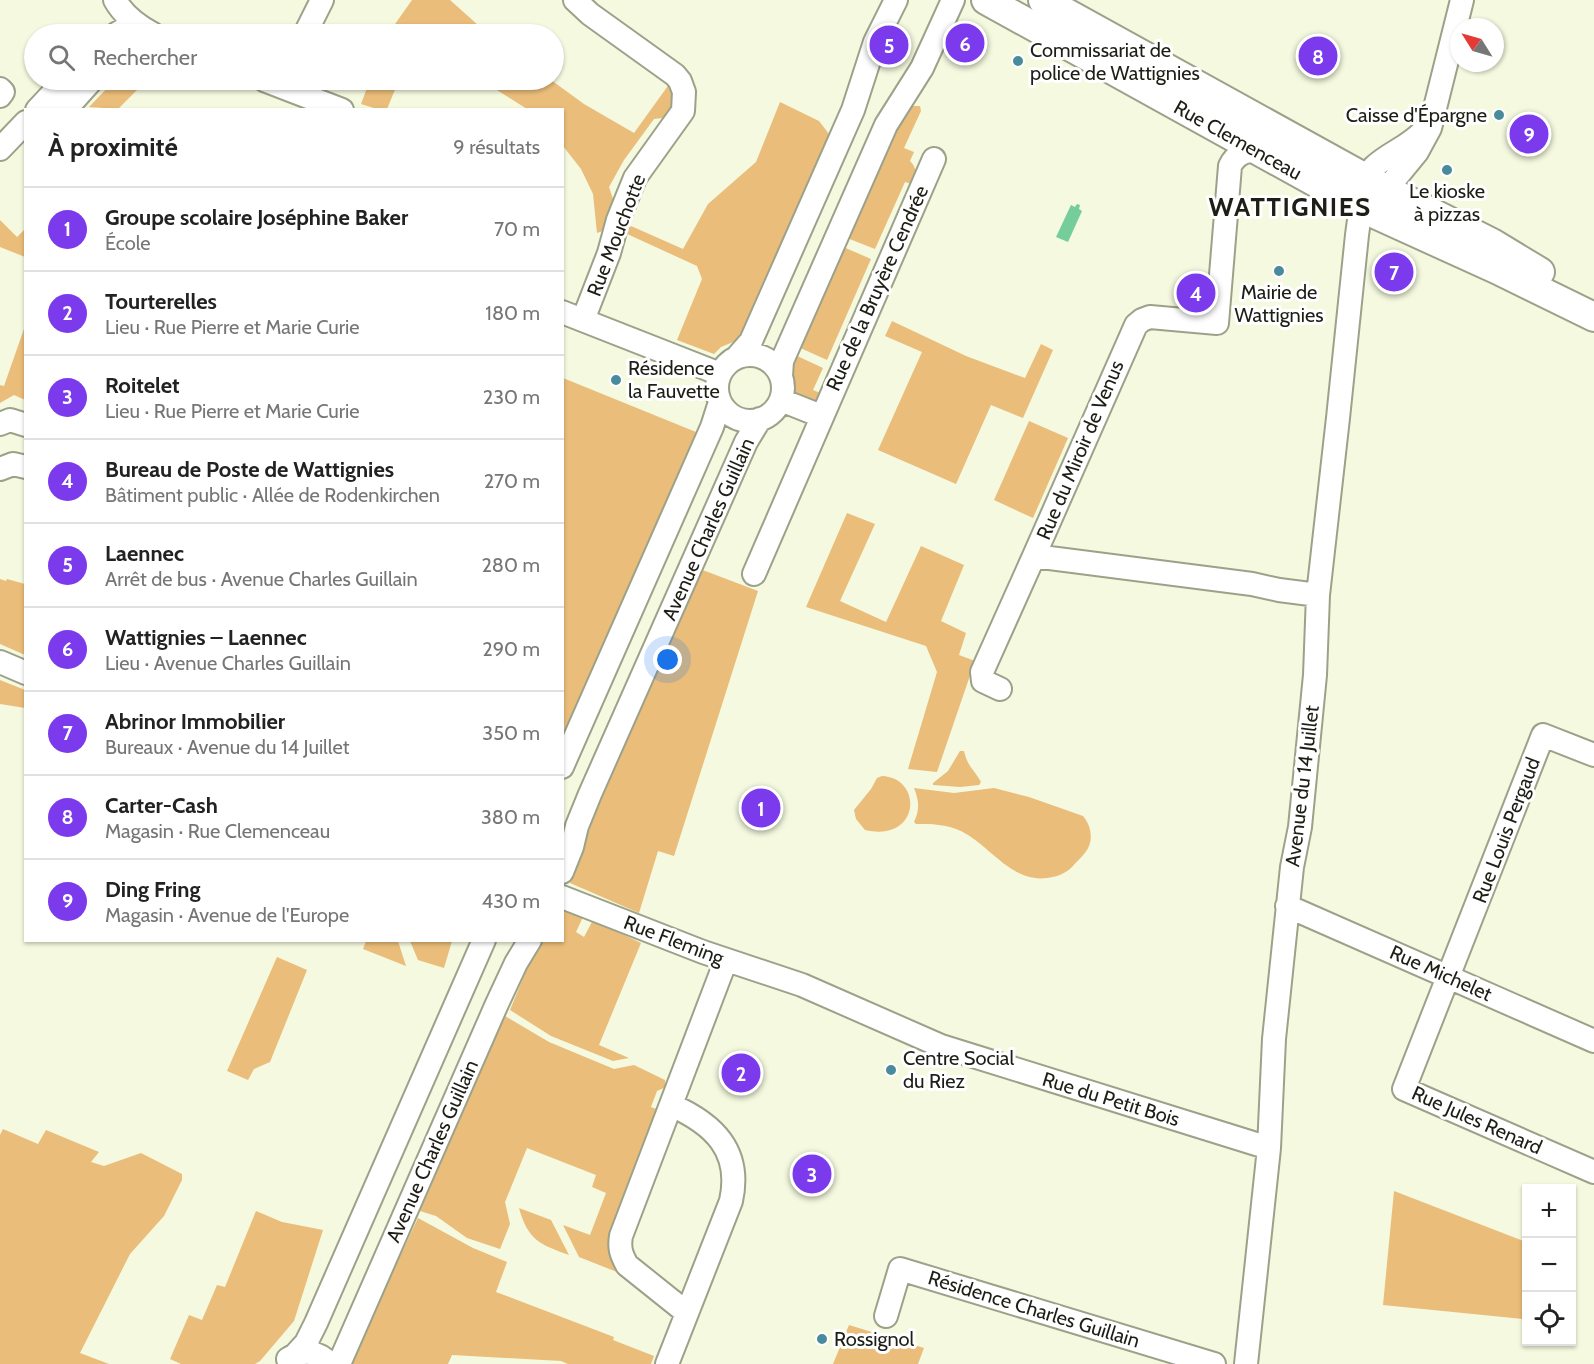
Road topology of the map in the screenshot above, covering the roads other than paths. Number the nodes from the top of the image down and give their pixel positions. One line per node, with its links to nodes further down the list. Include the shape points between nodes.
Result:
1 (115, 0): 9 (street)
2 (322, 0): 10 (street)
3 (575, 0): 26 (street, Rue Mouchotte, via 675,75 685,99 681,117 635,178 609,253)
4 (896, 0): 27 (street, via 871,52 853,110 751,342)
5 (953, 0): 29 (street, via 922,68 886,125 782,361)
6 (986, 0): 21 (main road, Rue Clemenceau)
7 (1043, 0): 23 (main road, Rue Clemenceau)
8 (1462, 0): 23 (street, via 1428,125 1412,142 1379,160)
9 (130, 24)
10 (310, 24)
11 (0, 89): 15 (street)
12 (56, 90): 16 (street)
13 (83, 90): 17 (street)
14 (296, 90): 18 (street)
15 (0, 96)
16 (39, 108)
17 (67, 108)
18 (337, 108)
19 (24, 124): 20 (street)
20 (0, 148)
21 (1256, 150): 24 (main road, Rue Clemenceau); 38 (street, Rue du Miroir de Venus, via 1235,157 1230,170 1217,323 1150,317 1136,325)
22 (934, 159): 32 (street, Rue de la Bruyère Cendrée)
23 (1376, 184): 24 (street, Avenue du 14 Juillet, via 1361,194); 25 (main road, Rue Clemenceau, via 1502,249 1560,284)
24 (1364, 209): 25 (main road, Rue Clemenceau); 40 (street, Avenue du 14 Juillet, via 1357,235)
25 (1594, 315)
26 (573, 316): 28 (street)
27 (737, 357): 28 (street); 29 (street, via 763,357 776,366)
28 (720, 374): 31 (street)
29 (781, 376): 30 (street)
30 (781, 400): 32 (street, Rue de la Bruyère Cendrée); 33 (street, via 773,412)
31 (720, 402): 33 (street, via 736,418); 45 (street, Avenue Charles Guillain)
32 (821, 416): 39 (street, Rue de la Bruyère Cendrée)
33 (760, 419): 46 (street, Avenue Charles Guillain, via 746,442 584,809)
34 (0, 424): 35 (street, via 10,420)
35 (24, 424)
36 (24, 467): 37 (street, via 13,464)
37 (0, 469)
38 (1034, 556): 40 (street, Rue du Miroir de Venus); 43 (street, via 982,672 983,681)
39 (754, 574)
40 (1318, 595): 48 (street, Avenue du 14 Juillet, via 1303,805)
41 (0, 662): 42 (street)
42 (24, 672)
43 (1000, 690)
44 (1594, 755): 52 (street, Rue Louis Pergaud, via 1543,735)
45 (564, 762)
46 (564, 866)
47 (564, 898): 51 (street, Rue Fleming)
48 (1287, 906): 52 (street, Rue Michelet); 56 (street, Avenue du 14 Juillet, via 1272,1061)
49 (483, 942): 60 (street, Avenue Charles Guillain, via 310,1337)
50 (529, 942): 62 (street, Avenue Charles Guillain, via 496,1006)
51 (726, 960): 53 (street, Rue Fleming); 55 (street)
52 (1449, 976): 54 (street, Rue Michelet); 57 (street, Rue Jules Renard, via 1404,1089)
53 (787, 980): 56 (street, Rue du Petit Bois, via 941,1046)
54 (1594, 1041)
55 (671, 1105): 58 (street, via 700,1119 713,1131 726,1148 735,1175 731,1201); 58 (street, via 619,1246 627,1265)
56 (1269, 1148): 65 (street, Avenue du 14 Juillet)
57 (1594, 1172)
58 (687, 1314): 63 (street)
59 (886, 1316): 64 (street, Résidence Charles Guillain, via 900,1269)
60 (289, 1359): 61 (street, via 305,1352 315,1353)
61 (330, 1364)
62 (339, 1364)
63 (667, 1364)
64 (1214, 1364)
65 (1246, 1364)

